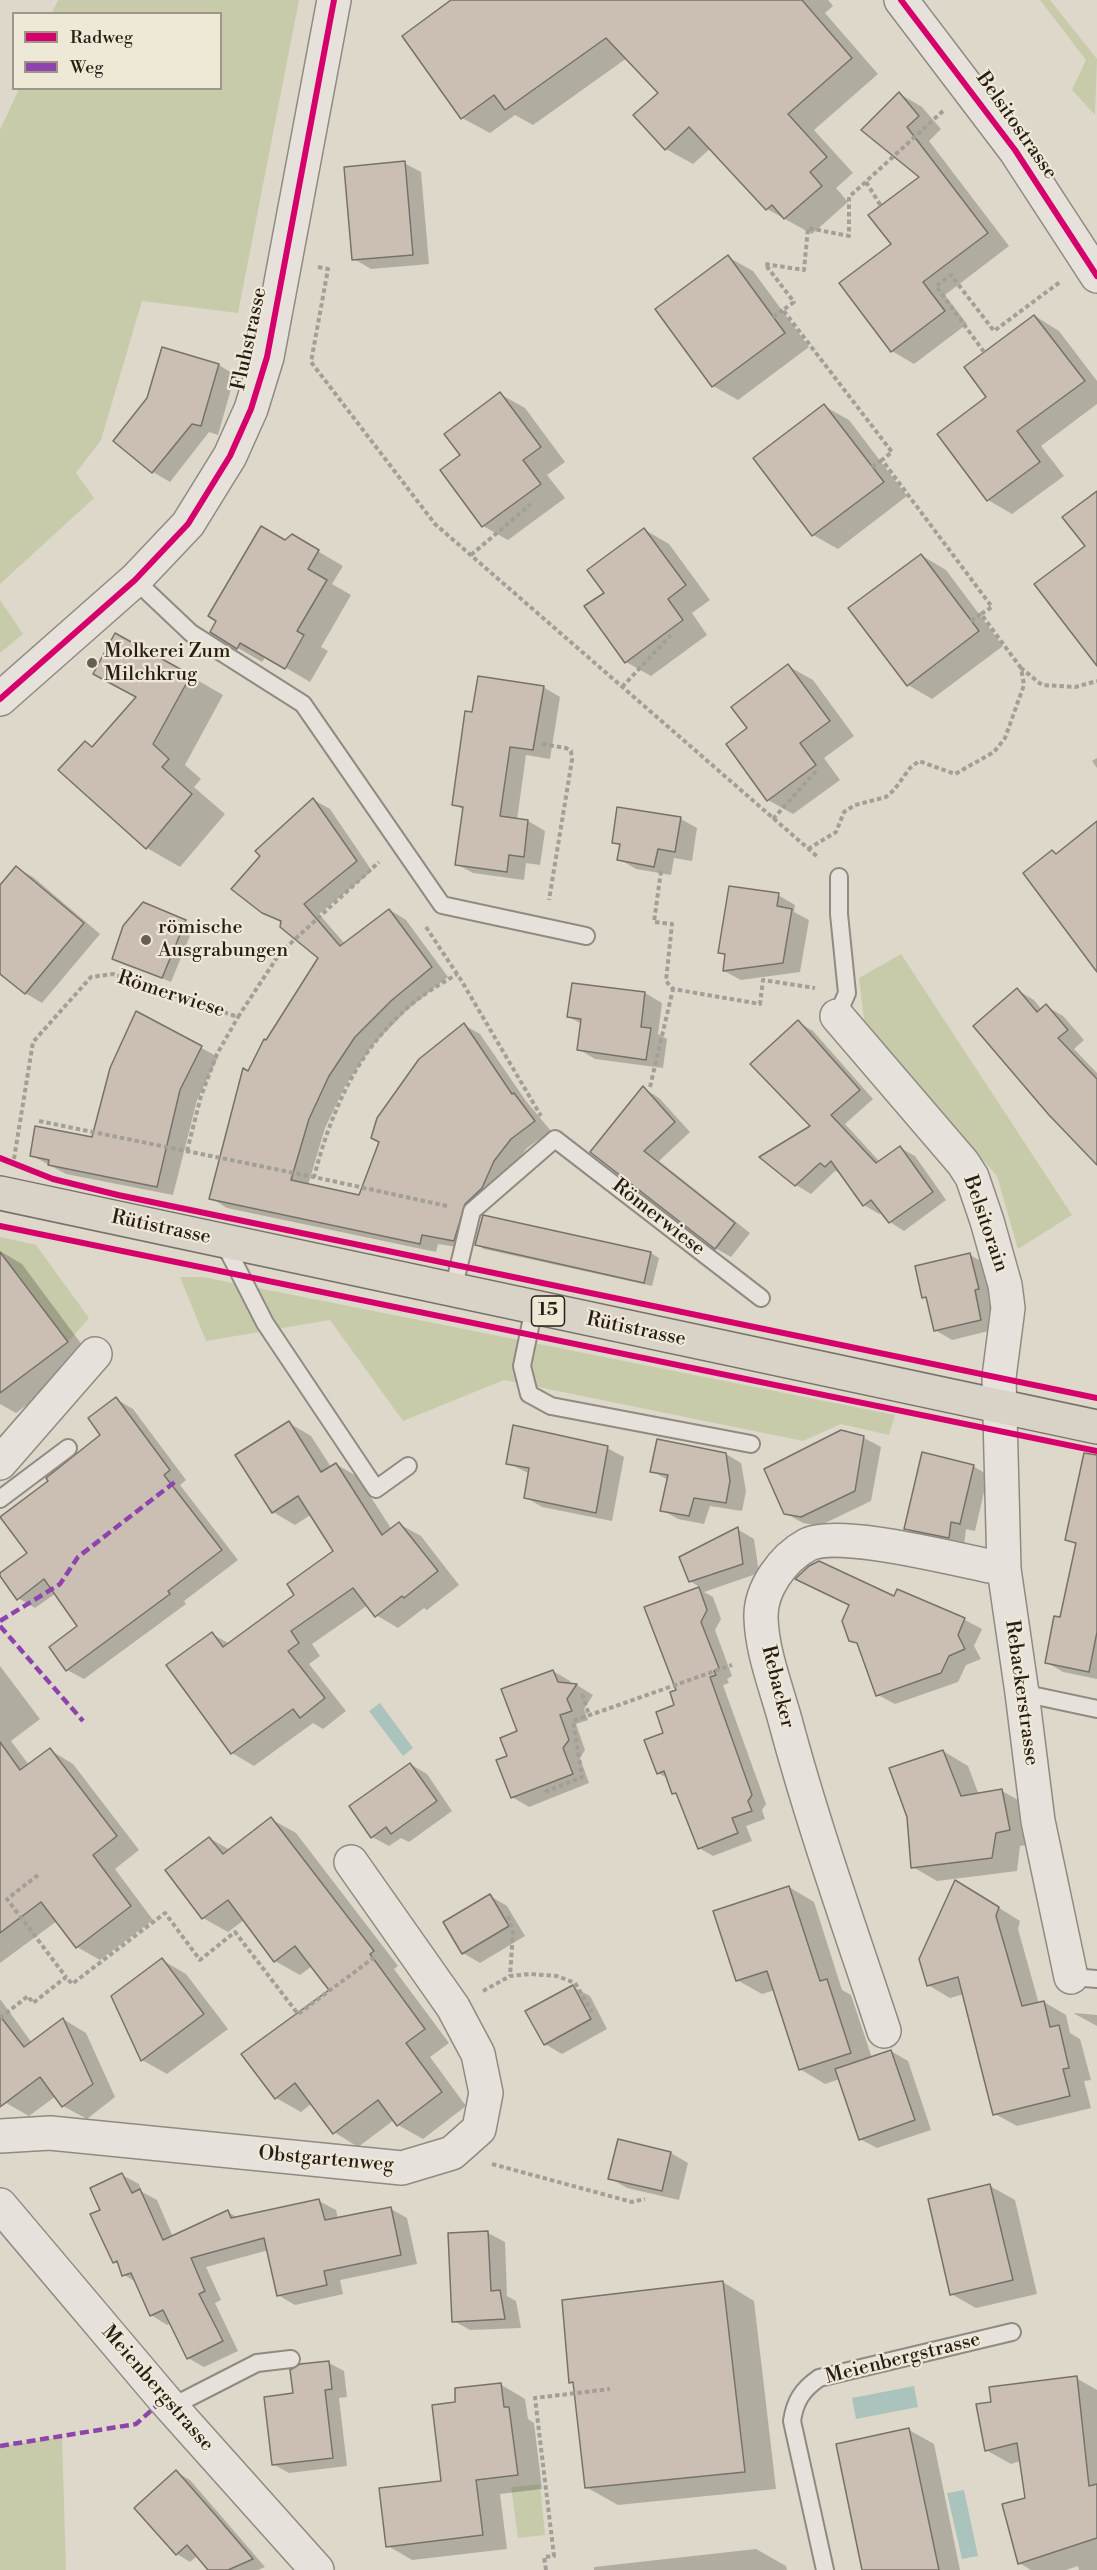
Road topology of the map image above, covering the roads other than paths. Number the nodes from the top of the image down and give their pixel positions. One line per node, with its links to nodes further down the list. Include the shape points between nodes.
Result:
1 (334, 0): 4 (street, Fluhstrasse, via 267,357 251,409 230,456 188,524)
2 (902, 0): 3 (street, Belsitostrasse, via 1015,150)
3 (1097, 276)
4 (135, 580): 5 (street, Fluhstrasse); 7 (lane, via 191,633 303,704 442,905)
5 (0, 699)
6 (839, 877): 8 (lane)
7 (586, 936)
8 (842, 1004): 15 (street, Belsitorain, via 972,1177 1005,1285 1008,1308)
9 (4, 1194): 10 (main road, Rütistrasse / 15)
10 (223, 1241): 11 (main road, Rütistrasse / 15); 20 (lane, via 270,1331 376,1489)
11 (453, 1290): 12 (lane, Römerwiese, via 472,1211 555,1139); 13 (main road, Rütistrasse / 15)
12 (761, 1298)
13 (534, 1308): 15 (main road, Rütistrasse / 15); 17 (lane, via 522,1366 529,1394 551,1406)
14 (95, 1354): 19 (street)
15 (999, 1407): 16 (main road, Rütistrasse / 15); 22 (street, Rebackerstrasse)
16 (1097, 1427)
17 (751, 1444)
18 (68, 1448): 21 (lane)
19 (0, 1463)
20 (408, 1466)
21 (0, 1499)
22 (1004, 1569): 23 (street, Rebackerstrasse); 27 (street, Rebacker, via 840,1539 808,1544 784,1563 768,1588 761,1616 798,1771)
23 (1022, 1693): 24 (lane); 26 (street, Rebackerstrasse, via 1038,1821)
24 (1097, 1709)
25 (351, 1862): 28 (street, Obstgartenweg, via 453,2007 478,2054 486,2093 480,2128 452,2153 402,2168 50,2133)
26 (1084, 1978)
27 (884, 2031)
28 (0, 2136)
29 (0, 2205): 32 (street, Meienbergstrasse)
30 (1011, 2332): 34 (lane, Meienbergstrasse, via 819,2378 796,2400 792,2421)
31 (291, 2359): 32 (lane, via 257,2363)
32 (171, 2407): 33 (street, Meienbergstrasse)
33 (317, 2570)
34 (825, 2570)

